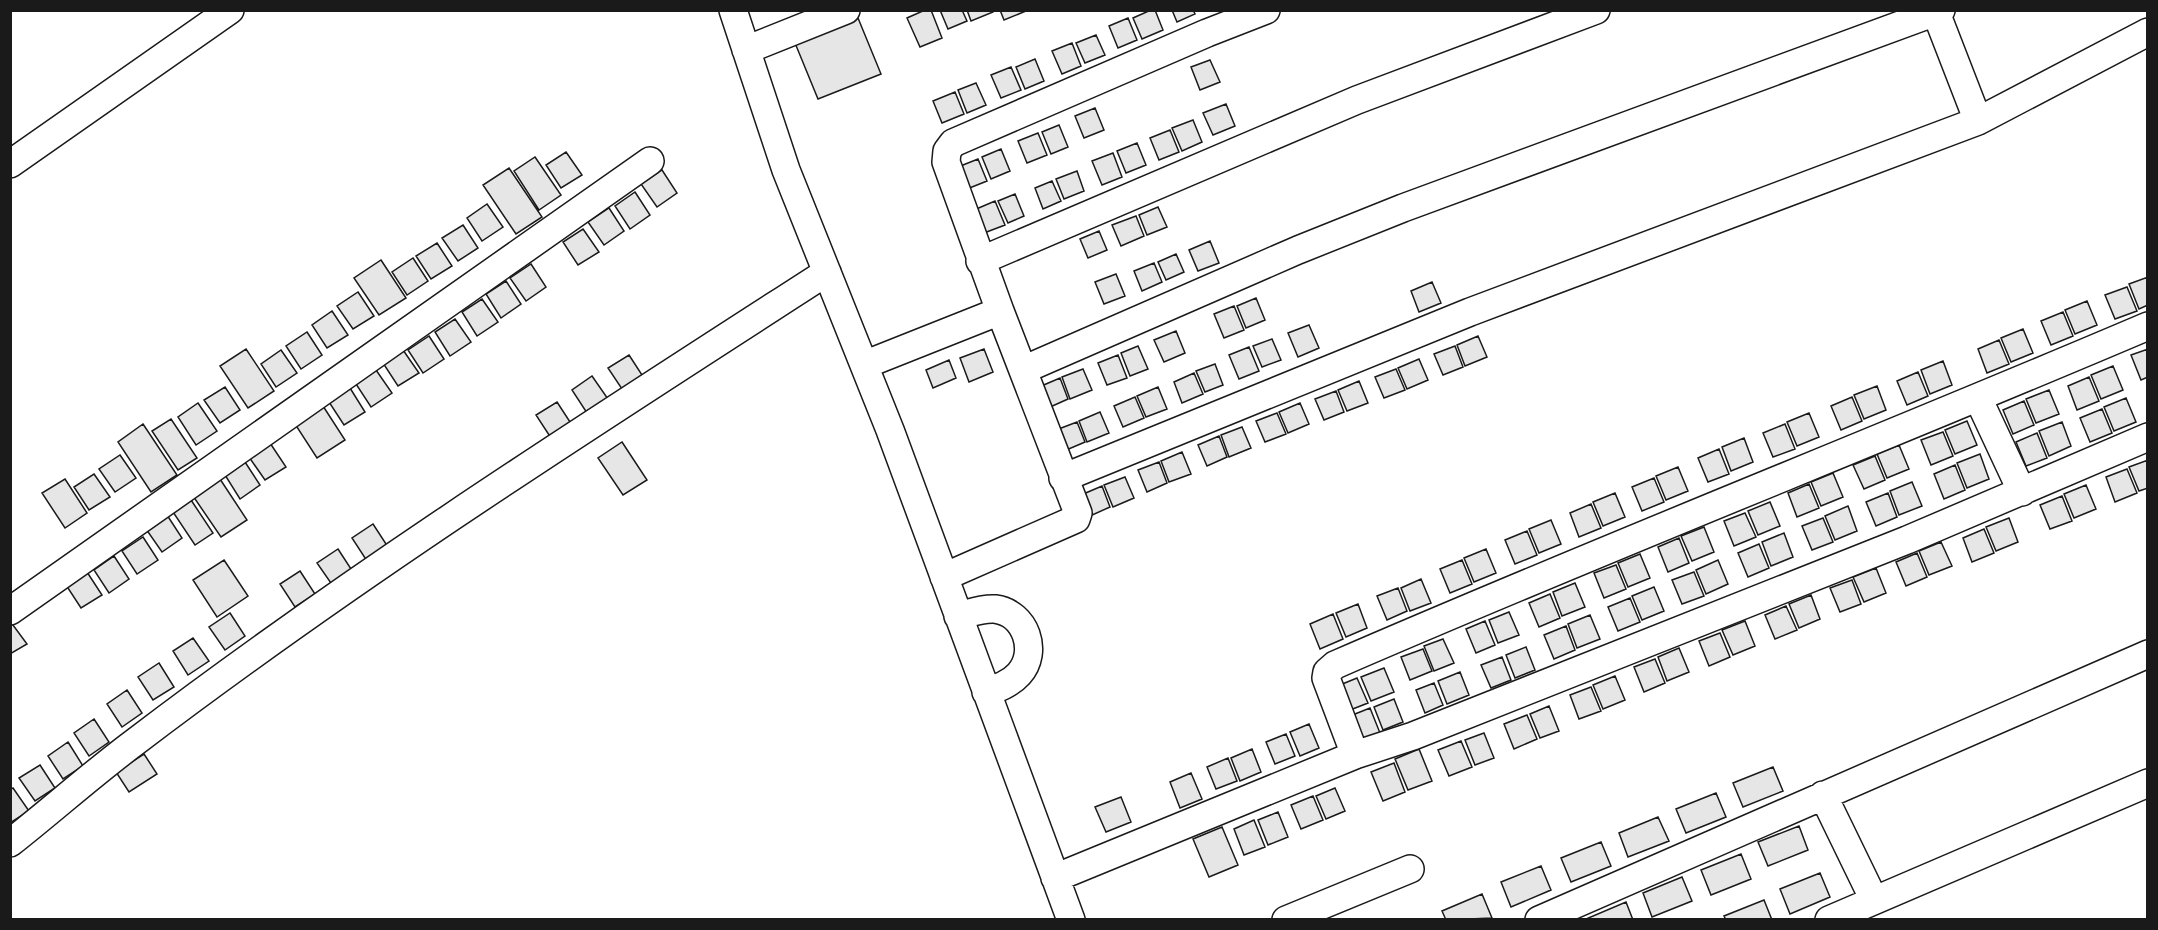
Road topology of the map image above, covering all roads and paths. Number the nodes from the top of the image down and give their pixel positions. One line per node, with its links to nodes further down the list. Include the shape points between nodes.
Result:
1 (230, 10): 11 (street)
2 (733, 10): 8 (street)
3 (846, 10): 8 (street)
4 (1266, 10): 12 (street, via 953,143 946,162)
5 (1596, 10): 12 (street, via 1346,104)
6 (1937, 11): 9 (street); 17 (street, via 1403,208)
7 (2148, 32): 9 (street)
8 (746, 50): 13 (street, via 786,170)
9 (1978, 121): 20 (street, via 1470,312)
10 (650, 162): 23 (street)
11 (10, 164)
12 (980, 261): 14 (street)
13 (827, 272): 16 (street); 30 (street, via 595,422 299,623 132,743)
14 (1000, 311): 16 (street); 17 (street)
15 (2148, 326): 18 (street)
16 (864, 365): 22 (street)
17 (1023, 370): 20 (street)
18 (1978, 398): 21 (street); 27 (street, via 1526,582 1335,665 1326,678)
19 (2148, 436): 21 (street)
20 (1063, 478): 22 (street, via 1078,513 1076,519)
21 (2022, 492): 27 (street, via 1413,736)
22 (944, 577): 24 (street)
23 (10, 611)
24 (958, 616): 26 (street); 26 (street, via 998,609 1018,620 1028,640 1029,651 1021,672)
25 (2148, 654): 29 (street)
26 (986, 692): 32 (street)
27 (1355, 755): 32 (street)
28 (2148, 783): 33 (street)
29 (1823, 795): 33 (street); 36 (street)
30 (10, 843)
31 (1410, 869): 35 (street)
32 (1055, 878): 34 (street)
33 (1874, 900): 37 (street)
34 (1071, 920)
35 (1286, 920)
36 (1539, 920)
37 (1829, 920)

